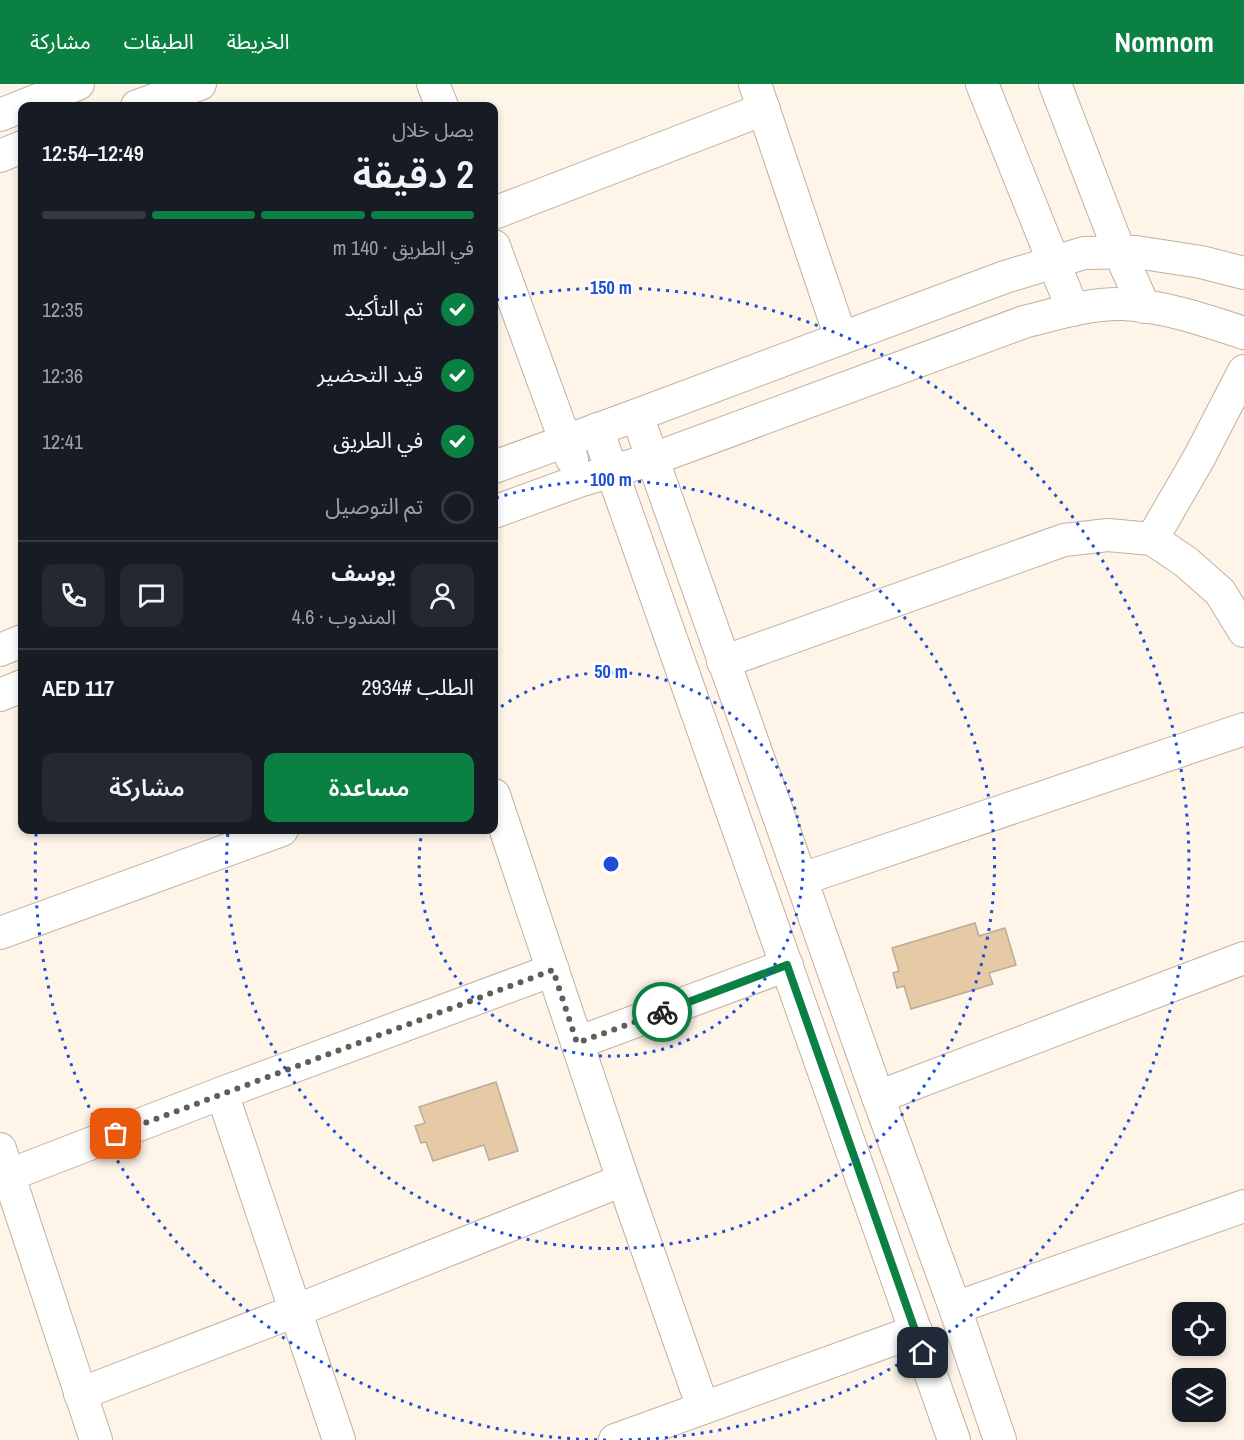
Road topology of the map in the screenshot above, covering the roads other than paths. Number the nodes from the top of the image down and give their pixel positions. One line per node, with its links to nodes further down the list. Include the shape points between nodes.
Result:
1 (78, 84): 7 (street)
2 (200, 84): 8 (street)
3 (434, 84): 9 (street)
4 (982, 84): 15 (street)
5 (1055, 84): 13 (street)
6 (759, 96): 12 (street); 20 (street)
7 (34, 102)
8 (148, 102)
9 (441, 102)
10 (18, 149): 11 (street)
11 (0, 156)
12 (498, 211)
13 (1120, 253): 15 (street, via 1084,254); 16 (street, via 1201,262); 17 (street)
14 (498, 257): 24 (street)
15 (1053, 263): 18 (street); 20 (street)
16 (1244, 273)
17 (1144, 307): 18 (street, via 1122,304); 19 (street, via 1196,317)
18 (1073, 310): 25 (street, via 1024,322)
19 (1244, 333)
20 (841, 338): 22 (street)
21 (1244, 371): 30 (street)
22 (637, 415): 23 (street); 25 (street)
23 (597, 429): 24 (street); 27 (street)
24 (566, 440): 26 (street); 28 (street)
25 (653, 459): 27 (street); 34 (street)
26 (498, 466)
27 (614, 472): 28 (street); 43 (street)
28 (579, 481): 29 (street)
29 (498, 511)
30 (1152, 539): 31 (street, via 1220,592); 34 (street, via 1108,535 1064,540)
31 (1244, 631)
32 (18, 643): 33 (street)
33 (0, 650)
34 (723, 662): 40 (street)
35 (18, 687): 36 (street)
36 (0, 694)
37 (1244, 729): 40 (street)
38 (498, 807): 44 (street)
39 (271, 834): 41 (street)
40 (802, 879): 47 (street)
41 (0, 933)
42 (1244, 958): 47 (street)
43 (787, 965): 45 (street); 53 (street)
44 (553, 970): 45 (street); 46 (street)
45 (577, 1043): 49 (street)
46 (222, 1093): 48 (street); 52 (street)
47 (878, 1097): 51 (street)
48 (5, 1162): 54 (street)
49 (623, 1180): 52 (street); 55 (street)
50 (1244, 1206): 51 (street)
51 (956, 1308): 60 (street)
52 (295, 1311): 54 (street); 57 (street)
53 (916, 1331): 55 (street); 59 (street)
54 (80, 1394): 56 (street)
55 (703, 1408): 58 (street)
56 (96, 1440)
57 (339, 1440)
58 (615, 1440)
59 (954, 1440)
60 (1000, 1440)

